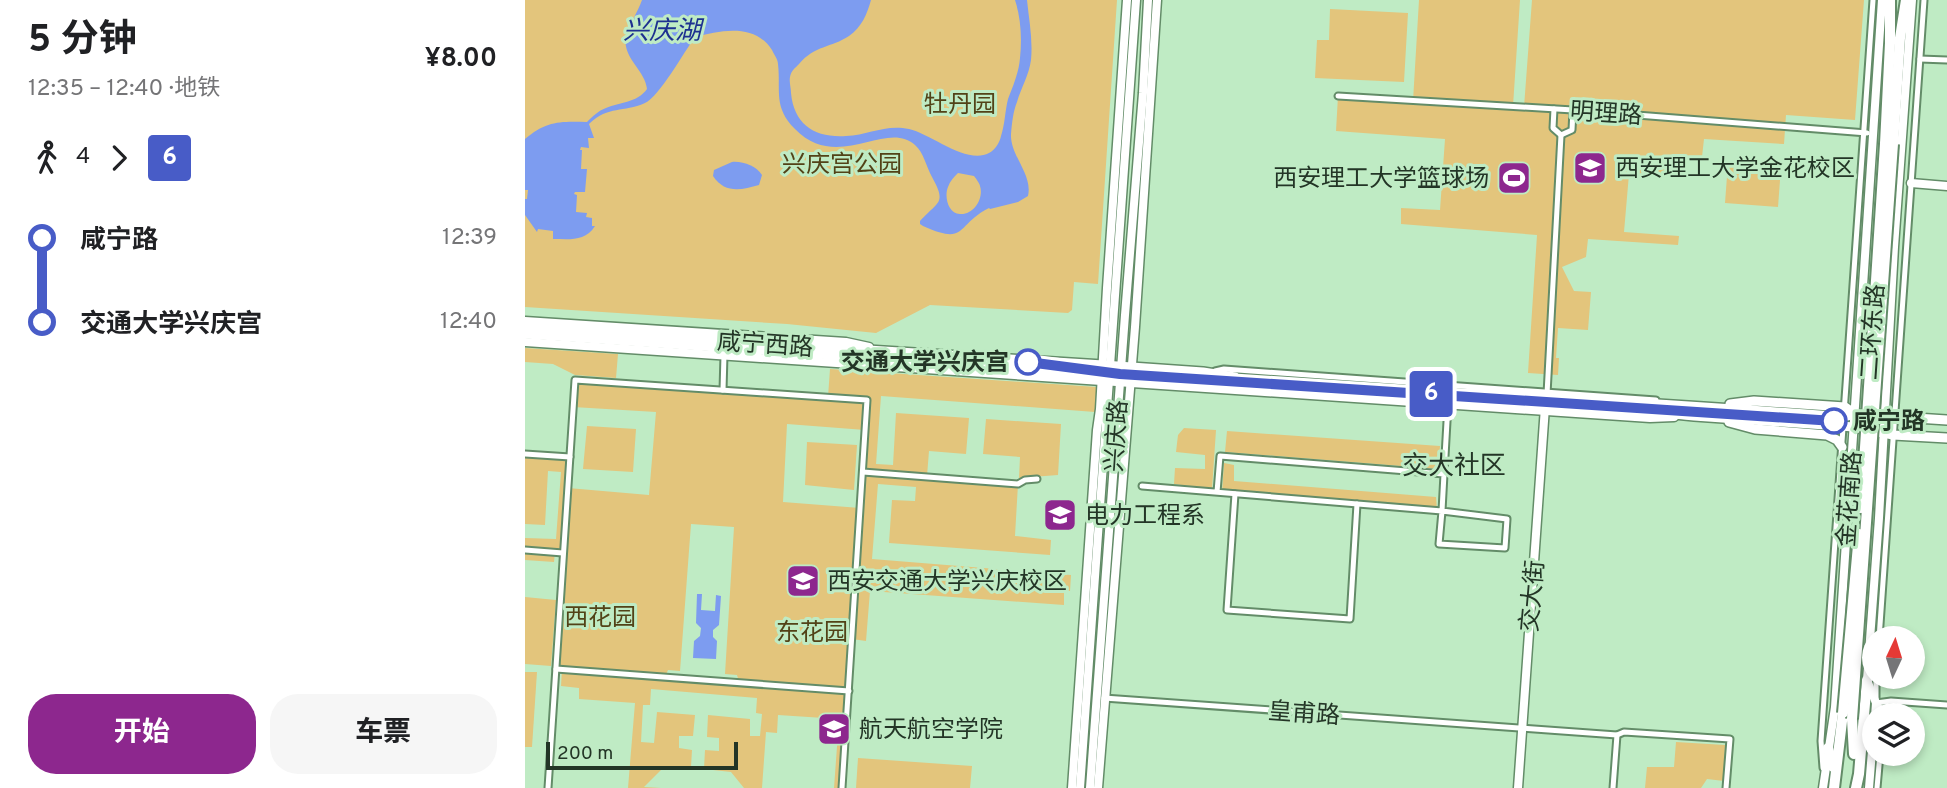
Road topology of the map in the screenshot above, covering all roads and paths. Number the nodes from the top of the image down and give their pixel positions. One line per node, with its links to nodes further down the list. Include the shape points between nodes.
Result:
1 (1127, 0): 28 (street)
2 (1136, 0): 28 (street, 兴庆路)
3 (1148, 0): 28 (street, 兴庆路, via 1143,93)
4 (1157, 0): 29 (street)
5 (1873, 0): 14 (street)
6 (1886, 0): 15 (street, 金花南路); 17 (highway, 二环东路, via 1891,43)
7 (1909, 0): 17 (highway, 二环东路, via 1902,22); 34 (street, 金花南路)
8 (1924, 0): 9 (street)
9 (1920, 59): 10 (street); 18 (street)
10 (1947, 60)
11 (1338, 96): 12 (street, 明理路)
12 (1554, 109): 13 (street, 明理路); 16 (street, via 1553,128)
13 (1573, 110): 14 (street, 明理路); 16 (street, via 1572,130)
14 (1864, 133): 15 (street, 明理路); 35 (street)
15 (1874, 134): 33 (street, 金花南路)
16 (1561, 135): 31 (street)
17 (1889, 144): 39 (highway, 二环东路, bridge); 65 (highway, 二环东路, bridge)
18 (1911, 183): 19 (street); 34 (street)
19 (1947, 186)
20 (525, 321): 25 (street, via 846,342)
21 (525, 328): 24 (main road, 咸宁西路)
22 (525, 334): 24 (main road, 咸宁西路)
23 (525, 342): 24 (street)
24 (724, 349): 25 (main road, 咸宁西路); 26 (main road, 咸宁西路); 27 (street); 30 (street)
25 (892, 351): 28 (main road, 咸宁西路)
26 (844, 356): 27 (main road); 28 (main road, 咸宁西路)
27 (875, 366): 28 (street)
28 (1111, 374): 29 (main road, 咸宁西路); 60 (street, 兴庆路); 75 (street, via 1097,430)
29 (1131, 375): 31 (main road, 咸宁西路); 31 (main road, 咸宁西路, via 1203,372); 32 (street); 60 (street)
30 (723, 390): 43 (street, via 575,380); 44 (street, via 867,400)
31 (1546, 401): 32 (street); 35 (main road, 咸宁西路, via 1709,407 1754,401); 36 (main road, 咸宁西路); 66 (street, 交大街)
32 (1448, 404): 45 (street)
33 (1855, 414): 34 (main road); 35 (main road); 38 (street, 金花南路)
34 (1890, 416): 37 (main road); 39 (street, 金花南路)
35 (1844, 417): 36 (main road, 咸宁西路); 38 (main road, 咸宁西路); 41 (street)
36 (1718, 418): 41 (main road, via 1746,428 1832,436)
37 (1947, 420)
38 (1854, 427): 39 (main road, 咸宁西路); 68 (street, 金花南路, via 1834,725)
39 (1884, 433): 40 (main road, 咸宁西路); 54 (street, 金花南路); 55 (street); 65 (highway, 二环东路, bridge)
40 (1947, 438)
41 (1842, 447): 72 (street, via 1821,741)
42 (525, 454): 43 (street)
43 (570, 457): 53 (street)
44 (863, 472): 46 (street, via 1018,484); 59 (street)
45 (1444, 474): 48 (street, via 1220,456); 51 (street)
46 (1037, 479)
47 (1142, 486): 48 (street)
48 (1217, 492): 49 (street)
49 (1235, 494): 50 (street); 50 (street, via 1227,610 1350,619)
50 (1357, 503): 51 (street)
51 (1442, 511): 51 (street, via 1439,544 1505,548 1507,519)
52 (525, 550): 53 (street)
53 (563, 553): 56 (street)
54 (1874, 626)
55 (1879, 626)
56 (556, 668): 59 (street); 73 (street)
57 (1870, 690): 83 (highway)
58 (1874, 690): 61 (street, 金花南路)
59 (849, 691): 74 (street)
60 (1096, 697): 66 (street, 皇甫路); 76 (street, 兴庆路); 77 (street, 兴庆路); 78 (street)
61 (1876, 703): 62 (street)
62 (1919, 703)
63 (1925, 703): 64 (street)
64 (1947, 705)
65 (1848, 716): 71 (highway, 二环东路); 83 (highway, 二环东路, via 1854,743)
66 (1521, 729): 67 (street, 皇甫路); 79 (street, 交大街)
67 (1616, 735): 80 (street); 81 (street, 皇甫路, via 1730,740)
68 (1828, 748): 71 (highway); 72 (street, 金花南路)
69 (1871, 766): 84 (street)
70 (1878, 766): 85 (street)
71 (1835, 774): 82 (highway, 二环东路)
72 (1824, 784)
73 (548, 788)
74 (842, 788)
75 (1072, 788)
76 (1080, 788)
77 (1090, 788)
78 (1098, 788)
79 (1518, 788)
80 (1613, 788)
81 (1726, 788)
82 (1834, 788)
83 (1854, 788)
84 (1869, 788)
85 (1877, 788)

